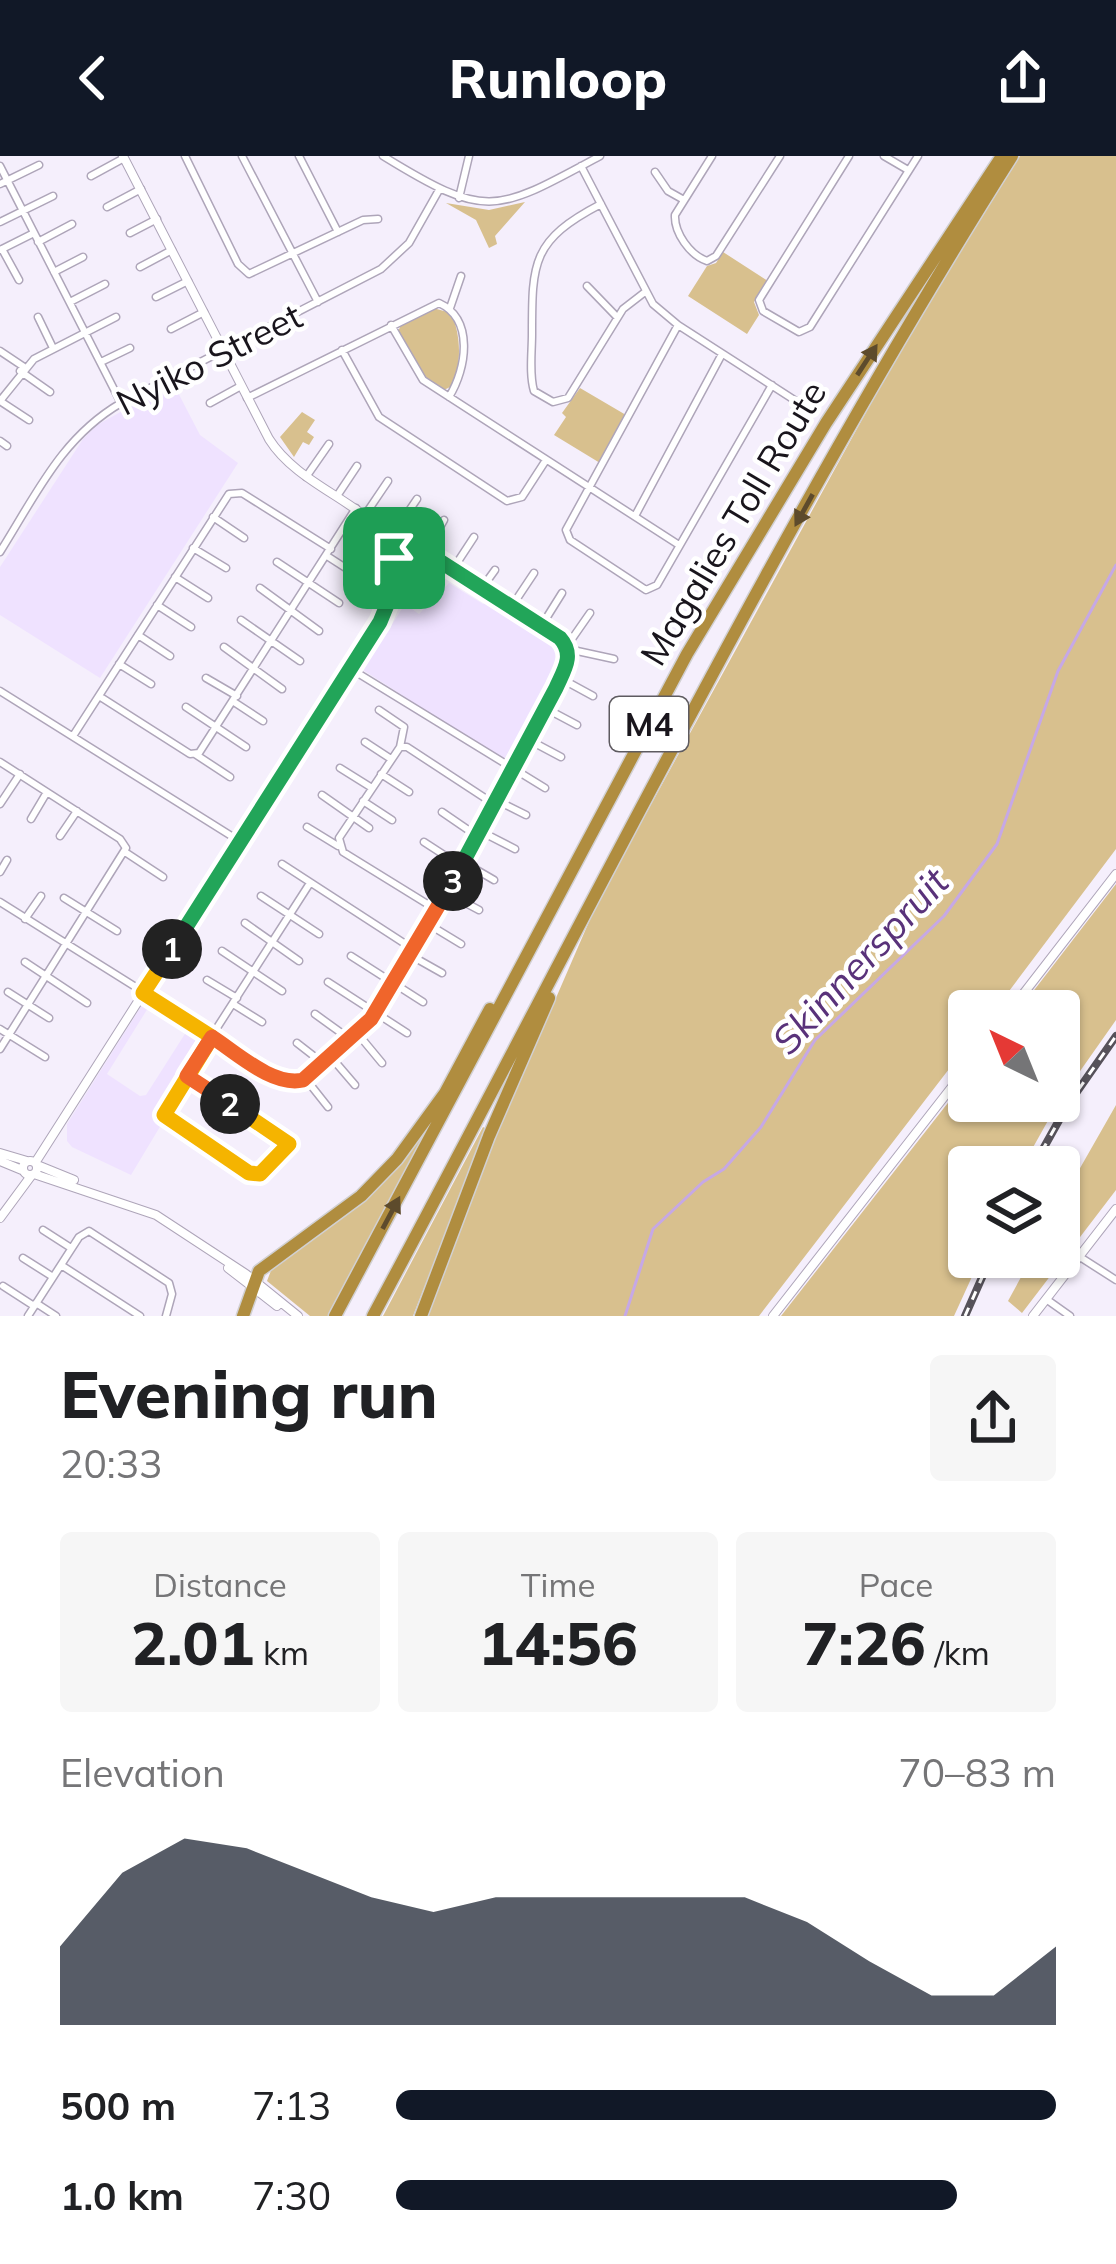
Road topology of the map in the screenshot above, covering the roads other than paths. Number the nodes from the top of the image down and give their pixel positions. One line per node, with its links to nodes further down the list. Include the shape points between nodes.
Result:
1 (185, 156): 39 (street, via 242,268 255,274)
2 (242, 156): 39 (street)
3 (299, 156): 34 (street)
4 (383, 156): 23 (street)
5 (470, 156): 25 (street)
6 (600, 156): 17 (street)
7 (712, 156): 26 (street)
8 (781, 156): 26 (street, via 712,260 700,259 678,231)
9 (849, 156): 18 (street, via 758,303 794,331 807,330)
10 (884, 156): 18 (street)
11 (918, 156): 18 (street)
12 (1002, 156): 171 (highway, Magalies Toll Route / M4, one-way to 12, via 770,512)
13 (1012, 156): 180 (highway, Magalies Toll Route / M4, one-way to 180, via 844,439)
14 (124, 157): 20 (street); 22 (street)
15 (39, 165): 21 (street)
16 (0, 166): 21 (street)
17 (581, 166): 25 (street, via 516,198); 27 (street)
18 (908, 170)
19 (655, 172): 26 (street)
20 (91, 176)
21 (4, 182): 29 (street)
22 (141, 189): 28 (street); 30 (street)
23 (439, 190): 25 (street); 51 (street, Nyiko Street, via 392,262)
24 (53, 196): 29 (street)
25 (459, 198)
26 (684, 200)
27 (601, 204): 48 (street); 56 (street, via 568,222 536,260 534,391 553,402 568,398)
28 (107, 207)
29 (23, 211): 32 (street); 36 (street)
30 (157, 219): 35 (street); 38 (street)
31 (378, 219): 34 (street)
32 (0, 222)
33 (72, 224): 36 (street)
34 (338, 232): 39 (street)
35 (130, 233)
36 (36, 237): 37 (street); 42 (street)
37 (1, 250): 44 (street)
38 (172, 250): 41 (street); 45 (street)
39 (293, 255): 51 (street)
40 (83, 256): 42 (street)
41 (140, 267)
42 (54, 272): 50 (street)
43 (461, 276): 52 (street)
44 (19, 280)
45 (188, 280): 49 (street); 53 (street)
46 (105, 284): 50 (street)
47 (587, 286): 56 (street)
48 (645, 292): 56 (street); 58 (street)
49 (156, 297)
50 (70, 302): 60 (street)
51 (318, 302): 65 (street, Nyiko Street)
52 (450, 308): 57 (street, via 434,303); 73 (street, via 462,325 462,367)
53 (203, 312): 59 (street); 65 (street)
54 (38, 316): 61 (street)
55 (116, 317): 60 (street)
56 (617, 317)
57 (391, 325): 63 (street); 73 (street, via 420,377)
58 (678, 326): 66 (street); 84 (street)
59 (171, 329)
60 (85, 332): 61 (street); 67 (street)
61 (53, 348): 68 (street)
62 (130, 348): 67 (street)
63 (342, 350): 74 (street); 80 (street, via 379,417 507,501 522,497)
64 (0, 351): 68 (street)
65 (223, 351): 69 (street); 75 (street, Nyiko Street)
66 (722, 354): 70 (street); 88 (street)
67 (100, 362): 75 (street)
68 (22, 369): 71 (street); 72 (street)
69 (242, 386): 74 (street); 77 (street)
70 (772, 386): 76 (street); 96 (street)
71 (50, 392)
72 (1, 397): 78 (street)
73 (449, 397): 80 (street)
74 (247, 398): 82 (street, via 278,453)
75 (121, 403): 93 (street, Nyiko Street, via 68,444)
76 (800, 403)
77 (210, 404)
78 (29, 420)
79 (329, 444): 82 (street)
80 (546, 460): 84 (street)
81 (357, 466): 85 (street)
82 (306, 477): 85 (street)
83 (388, 481): 87 (street)
84 (590, 489): 88 (street); 96 (street, via 566,536 646,590)
85 (337, 496): 87 (street)
86 (417, 499): 92 (street)
87 (361, 512): 92 (street); 99 (street)
88 (635, 516): 96 (street)
89 (213, 517): 95 (street); 97 (street); 99 (street, via 226,496 242,494)
90 (444, 520): 100 (street)
91 (0, 531): 93 (street)
92 (386, 535): 101 (street)
93 (10, 537): 98 (street, Nyiko Street)
94 (474, 537): 104 (street)
95 (244, 538)
96 (679, 545)
97 (194, 548): 103 (street); 108 (street)
98 (0, 552)
99 (329, 553): 107 (street); 109 (street)
100 (422, 557): 101 (street); 104 (street)
101 (394, 558): 132 (street, via 389,605)
102 (277, 562): 109 (street)
103 (226, 568)
104 (453, 569): 111 (street)
105 (495, 570): 111 (street)
106 (534, 573): 116 (street)
107 (355, 574)
108 (175, 577): 113 (street); 115 (street)
109 (309, 584): 114 (street); 117 (street)
110 (260, 588): 117 (street)
111 (482, 588): 116 (street)
112 (562, 593): 120 (street)
113 (208, 598)
114 (339, 603)
115 (157, 605): 121 (street); 123 (street)
116 (512, 606): 120 (street)
117 (292, 611): 122 (street); 124 (street)
118 (590, 614): 126 (street)
119 (241, 620): 124 (street)
120 (542, 626): 126 (street)
121 (190, 627)
122 (319, 631)
123 (138, 635): 127 (street); 130 (street)
124 (272, 641): 129 (street); 131 (street)
125 (224, 647): 131 (street)
126 (568, 648): 128 (street); 134 (street)
127 (170, 656)
128 (614, 659)
129 (300, 661)
130 (119, 664): 135 (street); 139 (street)
131 (255, 669): 136 (street); 140 (street)
132 (351, 669): 157 (street); 181 (street)
133 (206, 678): 140 (street)
134 (560, 679): 138 (street); 142 (street)
135 (151, 684)
136 (282, 689)
137 (0, 691): 147 (street)
138 (593, 695)
139 (99, 696): 147 (street); 152 (street)
140 (236, 699): 144 (street); 146 (street)
141 (186, 706): 146 (street)
142 (545, 708): 145 (street); 148 (street)
143 (379, 710): 151 (street, via 404,727)
144 (263, 721)
145 (577, 725)
146 (218, 727): 150 (street); 152 (street)
147 (73, 736): 181 (street)
148 (529, 740): 153 (street); 157 (street)
149 (365, 742): 154 (street)
150 (245, 747)
151 (400, 747): 154 (street); 167 (street)
152 (195, 754): 160 (street)
153 (561, 757)
154 (391, 759): 159 (street)
155 (0, 762): 158 (street)
156 (340, 768): 161 (street)
157 (512, 771): 162 (street); 167 (street)
158 (20, 774): 163 (street); 168 (street)
159 (381, 774): 161 (street); 164 (street)
160 (230, 778)
161 (372, 788): 166 (street)
162 (545, 788)
163 (47, 792): 169 (street); 174 (street)
164 (410, 792)
165 (322, 795): 173 (street)
166 (363, 801): 173 (street); 175 (street)
167 (495, 802): 172 (street); 178 (street)
168 (0, 804)
169 (76, 811): 179 (street); 185 (street, via 120,839)
170 (442, 812): 178 (street)
171 (599, 814): 264 (highway, via 424,1123 361,1196); 274 (highway, Magalies Toll Route / M4, one-way to 171)
172 (526, 815)
173 (353, 817): 177 (street); 183 (street)
174 (31, 819)
175 (392, 820)
176 (307, 827): 183 (street)
177 (369, 828)
178 (478, 834): 184 (street); 188 (street)
179 (60, 836)
180 (623, 840): 275 (highway, Magalies Toll Route / M4); 276 (highway, via 489,1136)
181 (241, 842): 225 (street)
182 (424, 842): 188 (street)
183 (338, 846): 199 (street)
184 (515, 849)
185 (125, 852): 191 (street); 201 (street)
186 (8, 860): 189 (street)
187 (282, 864): 193 (street)
188 (462, 864): 192 (street); 194 (street)
189 (0, 872)
190 (1116, 874): 222 (street)
191 (163, 878)
192 (494, 880)
193 (310, 883): 202 (street); 212 (street)
194 (447, 893): 199 (street); 200 (street)
195 (40, 896): 203 (street)
196 (261, 896): 202 (street)
197 (64, 898): 201 (street)
198 (0, 902): 203 (street)
199 (437, 910): 205 (street)
200 (478, 910)
201 (87, 913): 206 (street); 210 (street)
202 (290, 915): 207 (street); 208 (street)
203 (26, 919): 210 (street)
204 (245, 923): 208 (street)
205 (428, 925): 209 (street); 212 (street)
206 (117, 931)
207 (319, 934)
208 (272, 944): 214 (street); 216 (street)
209 (461, 944)
210 (66, 946): 218 (street); 225 (street)
211 (222, 951): 216 (street)
212 (412, 952): 217 (street); 221 (street)
213 (351, 956): 221 (street)
214 (299, 961)
215 (26, 962): 218 (street)
216 (254, 972): 223 (street); 226 (street)
217 (442, 973)
218 (47, 976): 228 (street); 229 (street)
219 (207, 980): 226 (street)
220 (328, 982): 230 (street)
221 (393, 983): 227 (street); 230 (street)
222 (1026, 990)
223 (282, 991)
224 (8, 992): 229 (street)
225 (143, 993): 237 (street); 249 (street)
226 (235, 1001): 233 (street); 237 (street)
227 (423, 1002)
228 (87, 1003)
229 (28, 1005): 232 (street); 236 (street)
230 (375, 1012): 235 (street); 238 (street)
231 (315, 1014): 238 (street)
232 (49, 1018)
233 (262, 1022)
234 (0, 1029): 236 (street)
235 (407, 1033)
236 (9, 1035): 240 (street); 241 (street)
237 (212, 1037): 244 (street); 245 (street, via 278,1078)
238 (355, 1037): 242 (street); 243 (street)
239 (297, 1043): 242 (street)
240 (0, 1049)
241 (45, 1057)
242 (328, 1060): 245 (street); 246 (street)
243 (382, 1063)
244 (187, 1076): 244 (street, via 164,1115 252,1174 285,1152 285,1139)
245 (305, 1078): 248 (street)
246 (355, 1085)
247 (948, 1092): 277 (street)
248 (328, 1107)
249 (46, 1144): 251 (street); 252 (street)
250 (0, 1157): 251 (street)
251 (30, 1169): 252 (street); 253 (street); 255 (street)
252 (55, 1175): 253 (street); 264 (street, via 141,1208)
253 (16, 1195): 255 (street)
254 (1116, 1209): 258 (street)
255 (3, 1213)
256 (43, 1230): 257 (street)
257 (71, 1248): 260 (street); 271 (street, via 93,1231 160,1275 171,1288)
258 (1080, 1257): 263 (street)
259 (23, 1258): 261 (street)
260 (61, 1265): 261 (street); 270 (street)
261 (53, 1277): 267 (street)
262 (1063, 1278): 266 (street)
263 (1116, 1280)
264 (252, 1283): 272 (highway); 273 (street)
265 (2, 1286): 267 (street)
266 (1046, 1299): 278 (street); 279 (street)
267 (35, 1305): 268 (street); 269 (street)
268 (28, 1316)
269 (56, 1316)
270 (140, 1316)
271 (166, 1316)
272 (243, 1316)
273 (294, 1316)
274 (335, 1316)
275 (373, 1316)
276 (421, 1316)
277 (773, 1316)
278 (1033, 1316)
279 (1070, 1316)

